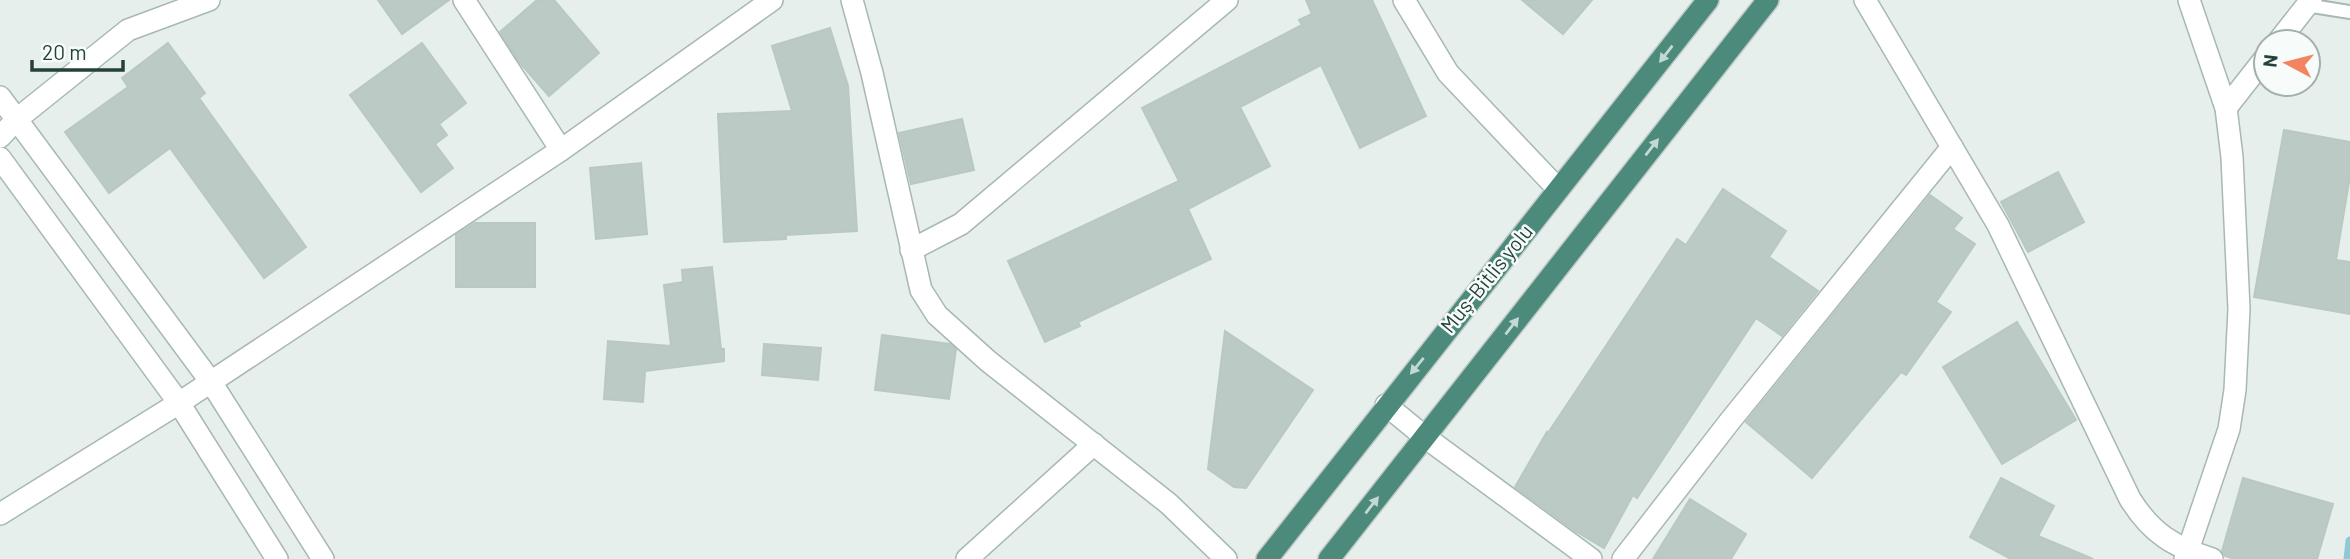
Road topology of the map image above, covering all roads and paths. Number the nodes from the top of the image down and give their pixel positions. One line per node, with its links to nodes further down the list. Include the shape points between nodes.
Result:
1 (209, 0): 17 (street, via 128,30)
2 (464, 0): 20 (street)
3 (772, 0): 20 (street)
4 (852, 0): 23 (street)
5 (1227, 0): 23 (street, via 961,224)
6 (1404, 0): 22 (street, via 1448,73)
7 (1708, 0): 22 (highway, Muş-Bitlis yolu, one-way to 22)
8 (1768, 0): 27 (highway, one-way to 8)
9 (1865, 0): 19 (street)
10 (2189, 0): 16 (street)
11 (2308, 3): 12 (lane); 13 (street)
12 (2350, 12)
13 (2289, 28)
14 (2252, 75): 16 (street)
15 (0, 97): 17 (street)
16 (2226, 108): 30 (street, via 2232,157 2238,363 2229,429)
17 (17, 119): 18 (street); 24 (street)
18 (0, 137)
19 (1952, 147): 30 (street, via 1998,226 2130,499 2152,528); 38 (street)
20 (561, 150): 24 (street)
21 (0, 158): 25 (street)
22 (1558, 189): 26 (highway, Muş-Bitlis yolu, one-way to 26)
23 (911, 250): 28 (street, via 921,290 937,315)
24 (211, 382): 25 (street); 32 (street)
25 (179, 403): 29 (street); 31 (street)
26 (1386, 405): 27 (street); 35 (highway, Muş-Bitlis yolu)
27 (1425, 437): 36 (highway, one-way to 27); 37 (street)
28 (1094, 444): 33 (street); 34 (street, via 1169,504)
29 (0, 514)
30 (2186, 555): 39 (street)
31 (277, 559)
32 (323, 559)
33 (967, 559)
34 (1226, 559)
35 (1266, 559)
36 (1329, 559)
37 (1591, 559)
38 (1623, 559)
39 (2212, 559)

